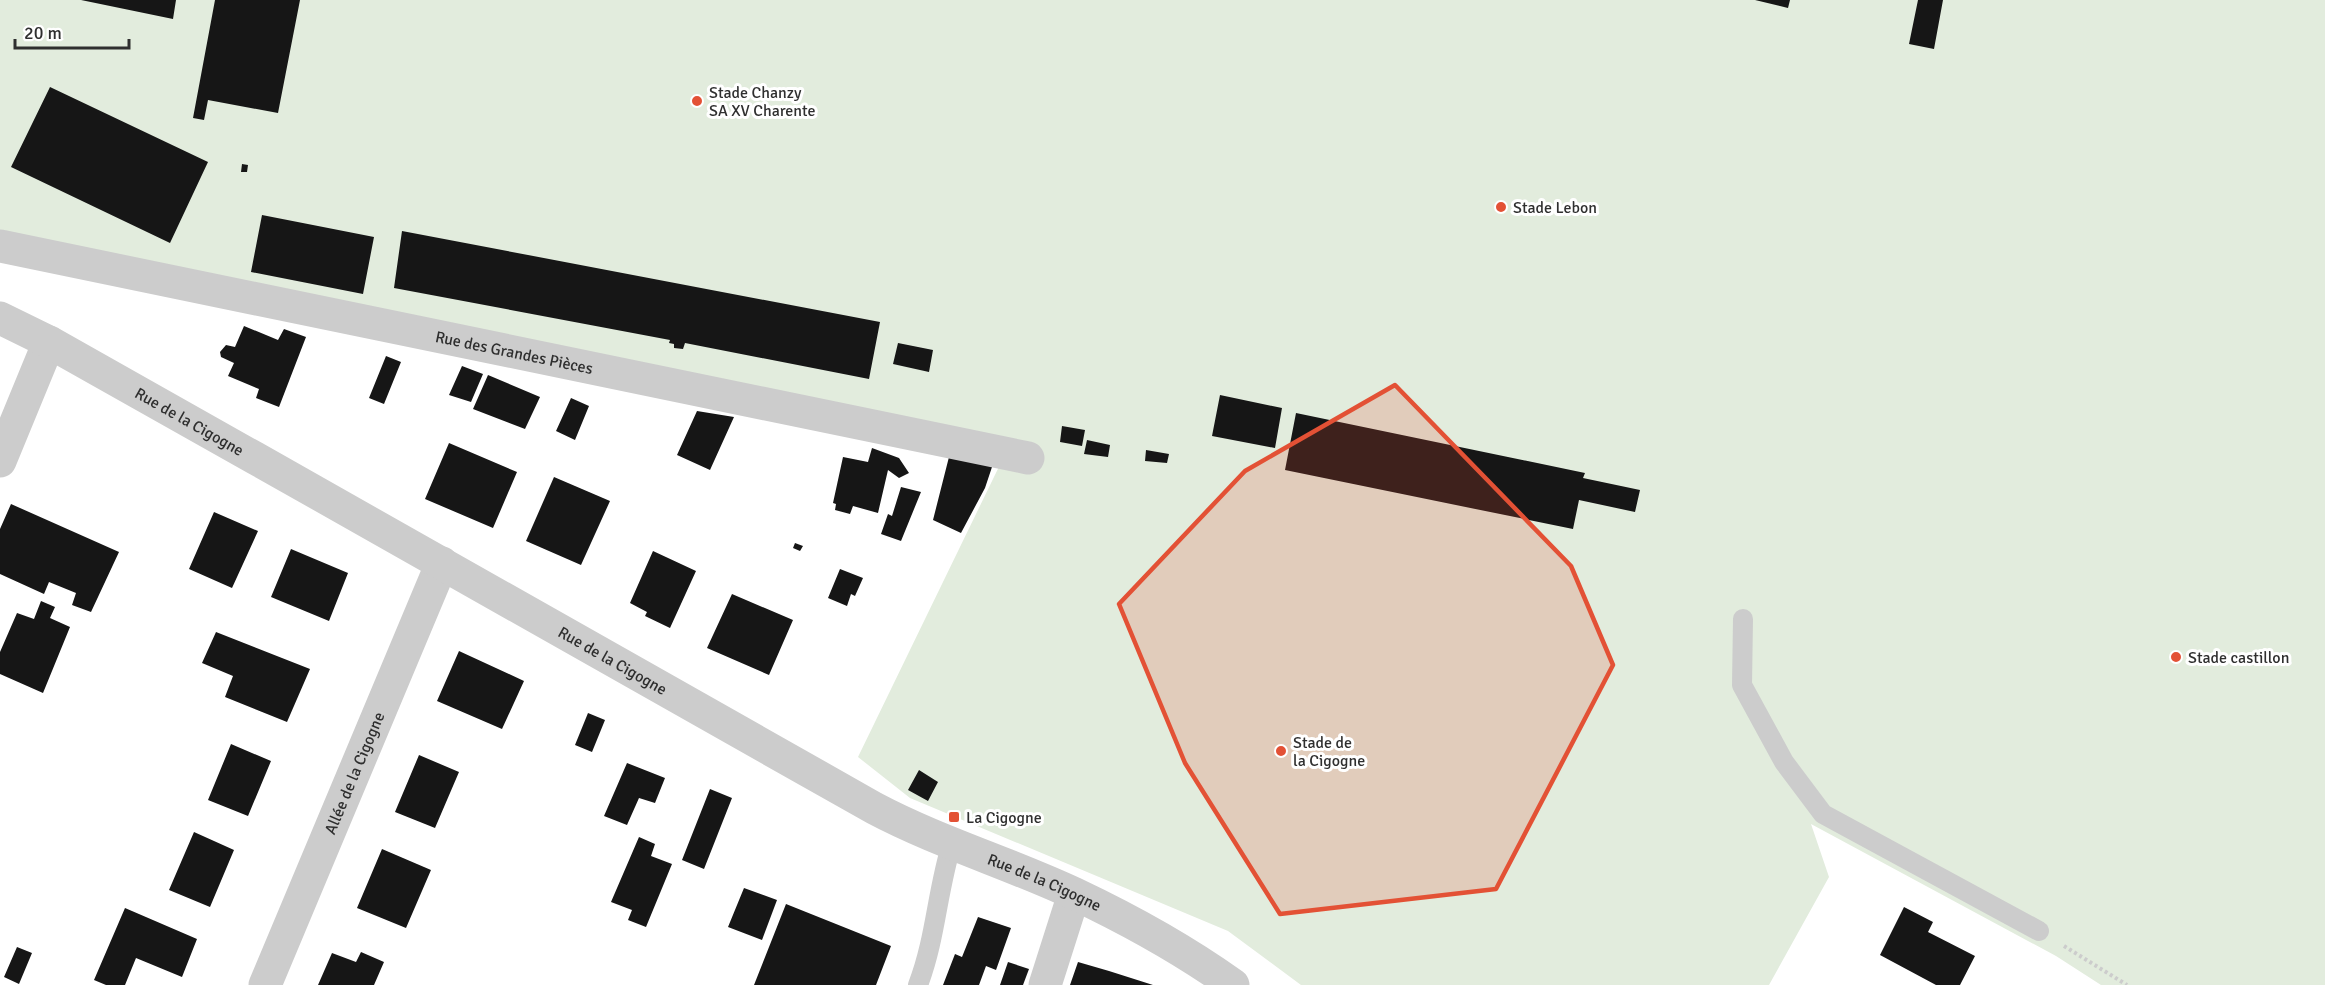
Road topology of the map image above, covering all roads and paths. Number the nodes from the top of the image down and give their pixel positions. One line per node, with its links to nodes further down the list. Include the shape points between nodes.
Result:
1 (0, 246): 4 (street, Rue des Grandes Pièces)
2 (0, 318): 3 (street, Rue de la Cigogne)
3 (49, 342): 5 (street); 6 (street, Rue de la Cigogne)
4 (1028, 458)
5 (0, 461)
6 (442, 563): 8 (street, Rue de la Cigogne, via 836,787 914,829); 11 (street, Allée de la Cigogne)
7 (1743, 619): 10 (lane, via 1742,685 1784,762 1823,814)
8 (952, 843): 9 (street, Rue de la Cigogne); 12 (lane, via 930,954)
9 (1074, 894): 13 (street); 14 (street, Rue de la Cigogne, via 1194,957)
10 (2039, 931): 15 (path)
11 (265, 985)
12 (918, 985)
13 (1045, 985)
14 (1233, 985)
15 (2127, 985)

